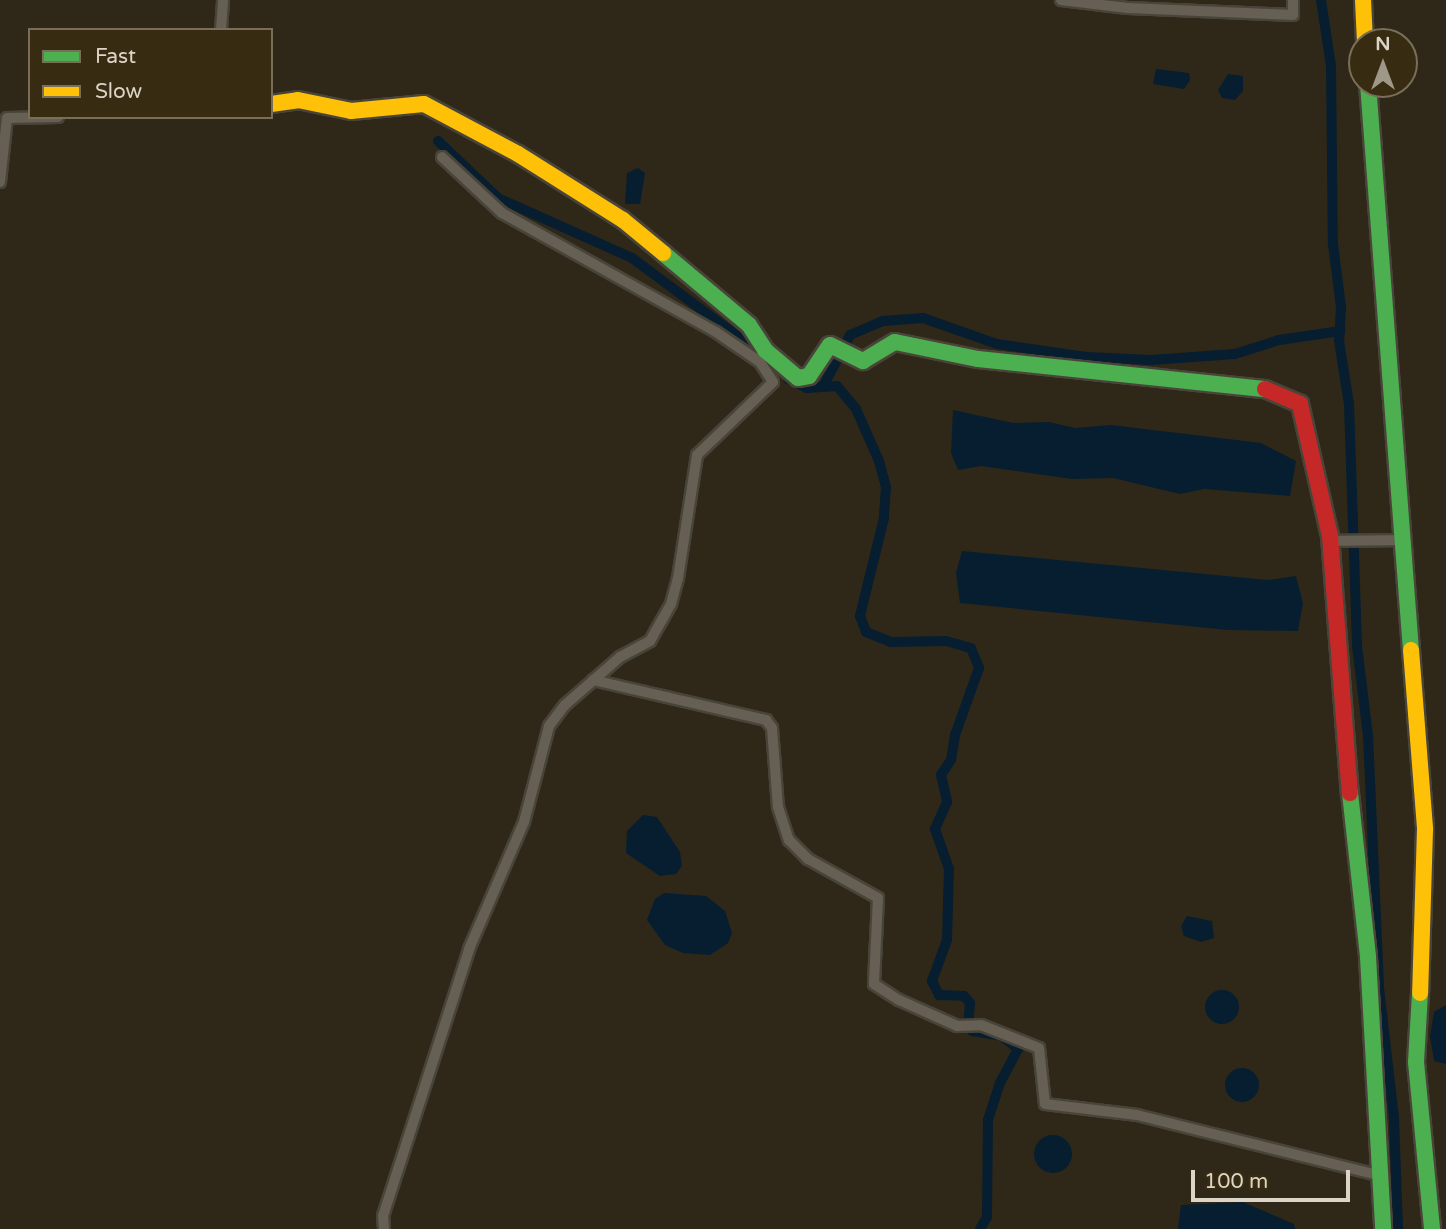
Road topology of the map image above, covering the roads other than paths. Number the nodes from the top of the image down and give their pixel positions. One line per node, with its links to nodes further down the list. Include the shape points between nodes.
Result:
1 (223, 0): 5 (street)
2 (1061, 0): 3 (street, via 1137,9 1293,15)
3 (1293, 0)
4 (1363, 0): 6 (street)
5 (221, 28)
6 (1364, 28)
7 (1369, 98): 12 (street)
8 (273, 104): 13 (street, via 298,100 351,111 424,104 518,154 623,220 749,325 765,350 798,378 809,376 830,345 863,361 895,342 978,359 1228,382 1279,392 1304,411)
9 (28, 118): 11 (street, via 7,118)
10 (442, 157): 14 (street, via 502,213 716,332 760,362 773,378 769,391 697,455 678,578 671,604 650,641)
11 (0, 182)
12 (1401, 540): 13 (street); 18 (street, via 1425,829 1426,902 1416,1062)
13 (1333, 541): 15 (street, via 1353,836 1368,957)
14 (593, 680): 15 (street, via 766,720 772,728 776,794 789,840 808,859 878,898 874,984 957,1026 982,1025 1039,1048 1045,1104 1137,1115); 16 (street, via 549,726 524,822 469,948 383,1216)
15 (1377, 1175): 17 (street)
16 (383, 1229)
17 (1383, 1229)
18 (1432, 1229)

